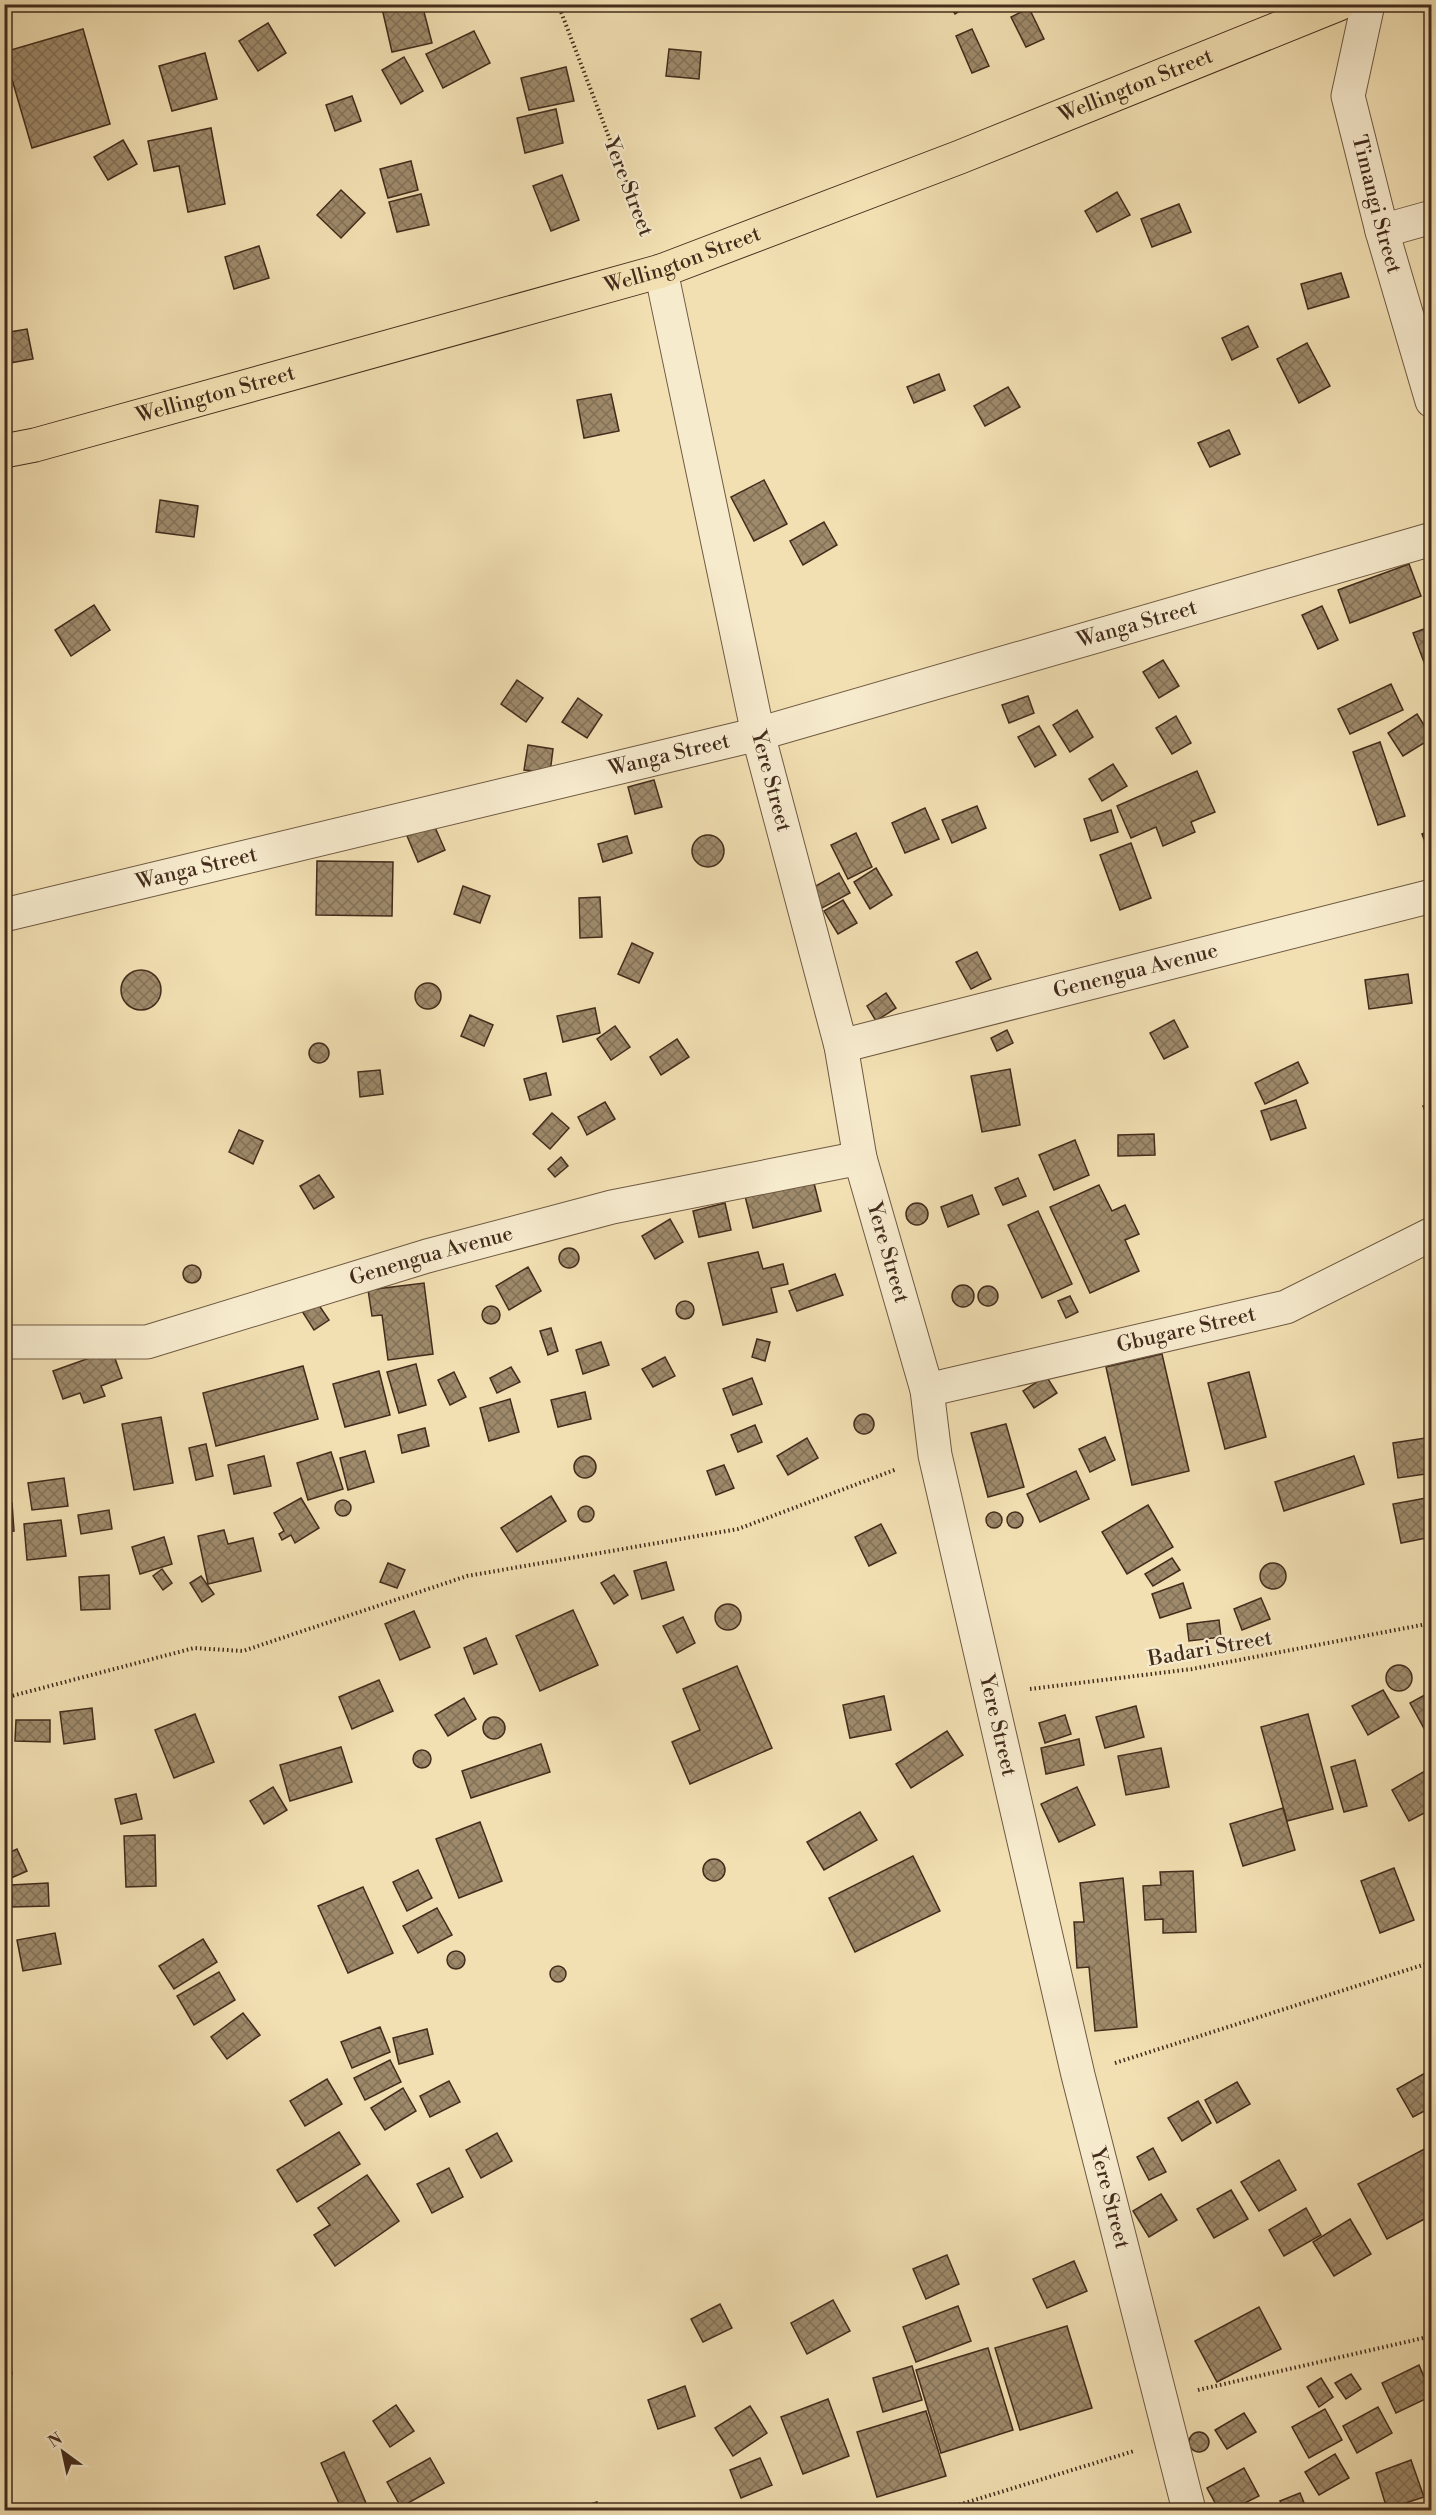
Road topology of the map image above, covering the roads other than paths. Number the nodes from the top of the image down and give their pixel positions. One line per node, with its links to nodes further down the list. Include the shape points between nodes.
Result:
1 (1340, 4): 5 (main road, Wellington Street, via 960,157)
2 (1368, 4): 4 (street, Timangi Street, via 1348,96)
3 (1431, 217): 4 (street)
4 (1382, 231): 6 (street, Timangi Street)
5 (661, 271): 7 (main road, Wellington Street); 9 (street, Yere Street)
6 (1431, 401)
7 (4, 451)
8 (1431, 539): 9 (street, Wanga Street)
9 (758, 734): 11 (street, Wanga Street); 12 (street, Yere Street)
10 (1431, 896): 12 (street, Genengua Avenue)
11 (4, 915)
12 (841, 1046): 13 (street, Yere Street)
13 (860, 1158): 15 (street, Genengua Avenue, via 612,1207 427,1256 147,1342); 16 (street, Yere Street)
14 (1431, 1234): 16 (street, Gbugare Street, via 1286,1307)
15 (4, 1342)
16 (927, 1390): 17 (street, Yere Street, via 935,1455 1078,2075)
17 (1189, 2511)

